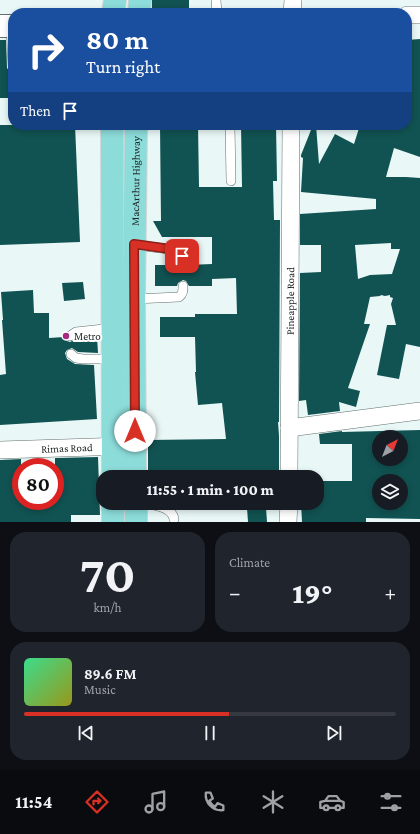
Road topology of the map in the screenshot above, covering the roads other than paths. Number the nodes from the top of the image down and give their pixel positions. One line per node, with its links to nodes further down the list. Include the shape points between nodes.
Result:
1 (112, 130): 10 (highway, MacArthur Highway)
2 (136, 130): 6 (highway, MacArthur Highway)
3 (230, 130): 5 (lane)
4 (291, 130): 15 (street, Pineapple Road)
5 (231, 181)
6 (134, 244): 7 (lane, via 177,250 182,256); 9 (highway, MacArthur Highway)
7 (182, 265)
8 (183, 286): 9 (lane, via 182,295 179,297)
9 (134, 299): 17 (highway, MacArthur Highway)
10 (113, 328): 11 (lane, via 76,332); 13 (highway, MacArthur Highway)
11 (70, 336)
12 (71, 354): 13 (lane, via 83,359)
13 (113, 359): 16 (highway, MacArthur Highway)
14 (420, 411): 15 (street)
15 (289, 428): 21 (street, Pineapple Road)
16 (113, 446): 17 (street, Rimas Road); 18 (street, Rimas Road); 19 (highway, MacArthur Highway)
17 (135, 446): 20 (highway, MacArthur Highway)
18 (0, 450)
19 (113, 470)
20 (135, 470)
21 (289, 470)
22 (113, 510): 27 (highway)
23 (136, 510): 28 (highway)
24 (168, 510): 26 (lane)
25 (288, 510): 29 (street)
26 (174, 519)
27 (113, 522)
28 (136, 522)
29 (288, 522)

